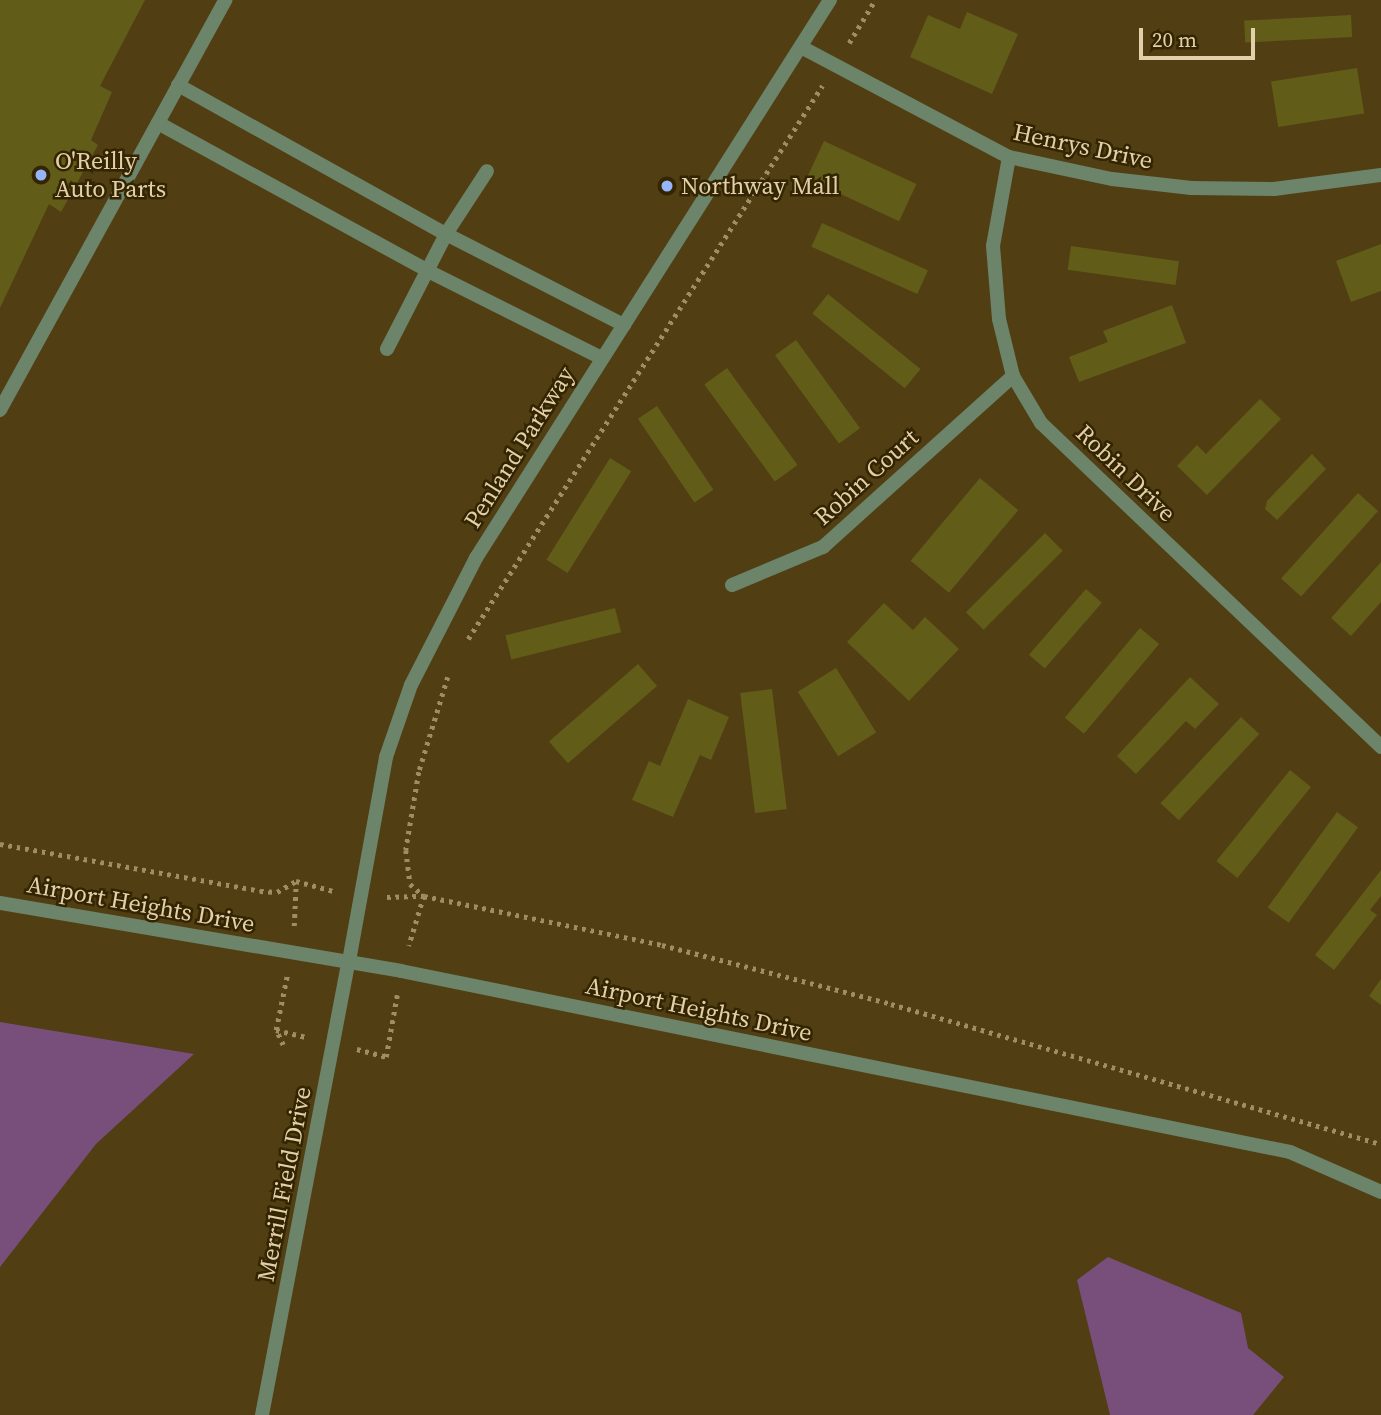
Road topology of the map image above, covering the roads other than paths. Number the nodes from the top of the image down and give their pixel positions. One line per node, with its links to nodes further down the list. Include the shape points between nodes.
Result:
1 (225, 0): 4 (street)
2 (830, 0): 3 (street, Penland Parkway)
3 (801, 47): 6 (street, Henrys Drive); 11 (street, Penland Parkway)
4 (178, 85): 5 (street); 9 (street)
5 (158, 123): 10 (street); 15 (street)
6 (1009, 157): 8 (street, Henrys Drive, via 1112,179 1191,188 1274,189); 14 (street, Robin Drive, via 993,246 999,319)
7 (487, 170): 9 (street)
8 (1381, 175)
9 (446, 234): 10 (street); 11 (street)
10 (426, 271): 12 (street); 13 (street)
11 (624, 325): 13 (street, Penland Parkway)
12 (387, 349)
13 (602, 358): 19 (street, Penland Parkway, via 475,558 411,685 386,757)
14 (1013, 376): 16 (street, Robin Court, via 823,547); 17 (street, Robin Drive, via 1041,423)
15 (0, 410)
16 (732, 584)
17 (1381, 747)
18 (0, 904): 19 (street, Airport Heights Drive)
19 (349, 961): 20 (street, Airport Heights Drive, via 1290,1152); 21 (street, Merrill Field Drive)
20 (1381, 1192)
21 (262, 1415)

